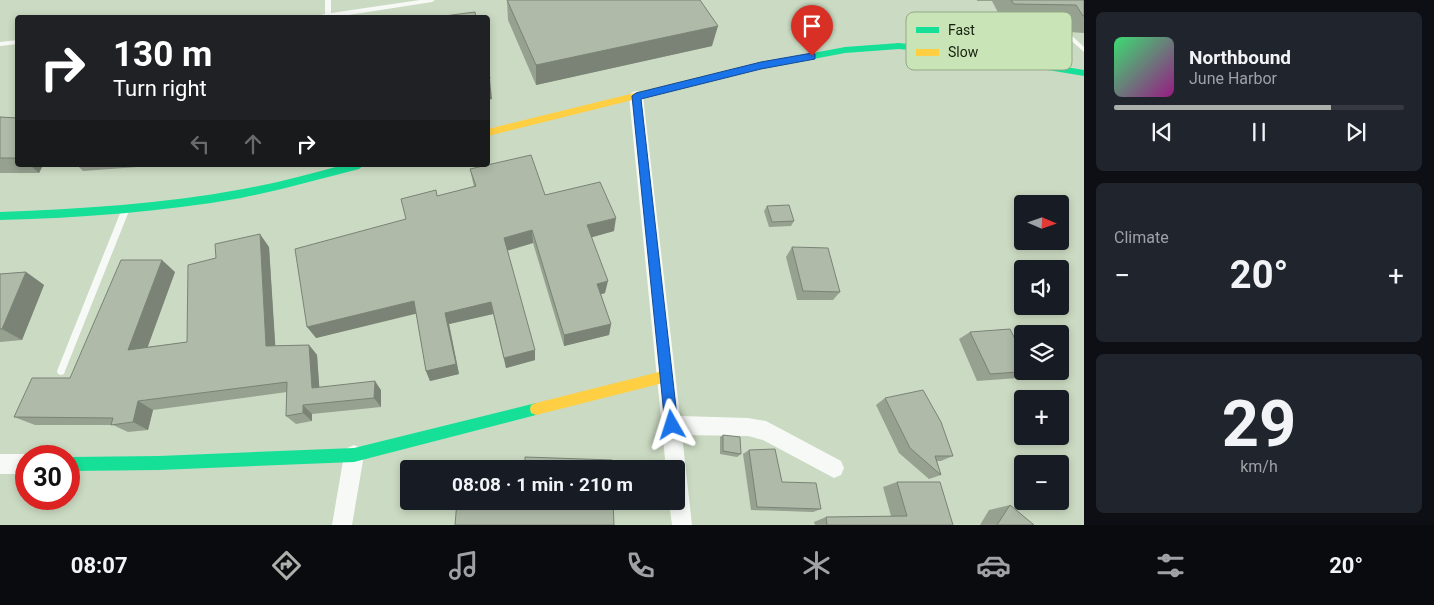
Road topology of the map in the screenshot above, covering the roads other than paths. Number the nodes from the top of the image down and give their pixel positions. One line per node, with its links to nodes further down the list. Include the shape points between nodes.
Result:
1 (328, 0): 3 (lane)
2 (432, 0): 4 (lane)
3 (328, 15)
4 (334, 15)
5 (1072, 39): 9 (lane)
6 (15, 42): 7 (lane)
7 (0, 44)
8 (906, 47): 12 (street, via 845,50 761,65)
9 (1084, 50)
10 (1066, 70): 11 (street)
11 (1084, 73)
12 (636, 96): 13 (street); 18 (street)
13 (490, 132)
14 (351, 167): 15 (street, via 259,190)
15 (126, 209): 16 (street); 17 (lane)
16 (0, 216)
17 (61, 371)
18 (667, 376): 19 (street); 20 (street)
19 (672, 425): 21 (street); 25 (street, via 748,427 766,431)
20 (354, 455): 24 (street); 27 (street)
21 (675, 460)
22 (0, 464): 23 (street)
23 (15, 464)
24 (80, 464)
25 (834, 468)
26 (680, 510): 28 (street)
27 (342, 525)
28 (682, 525)

